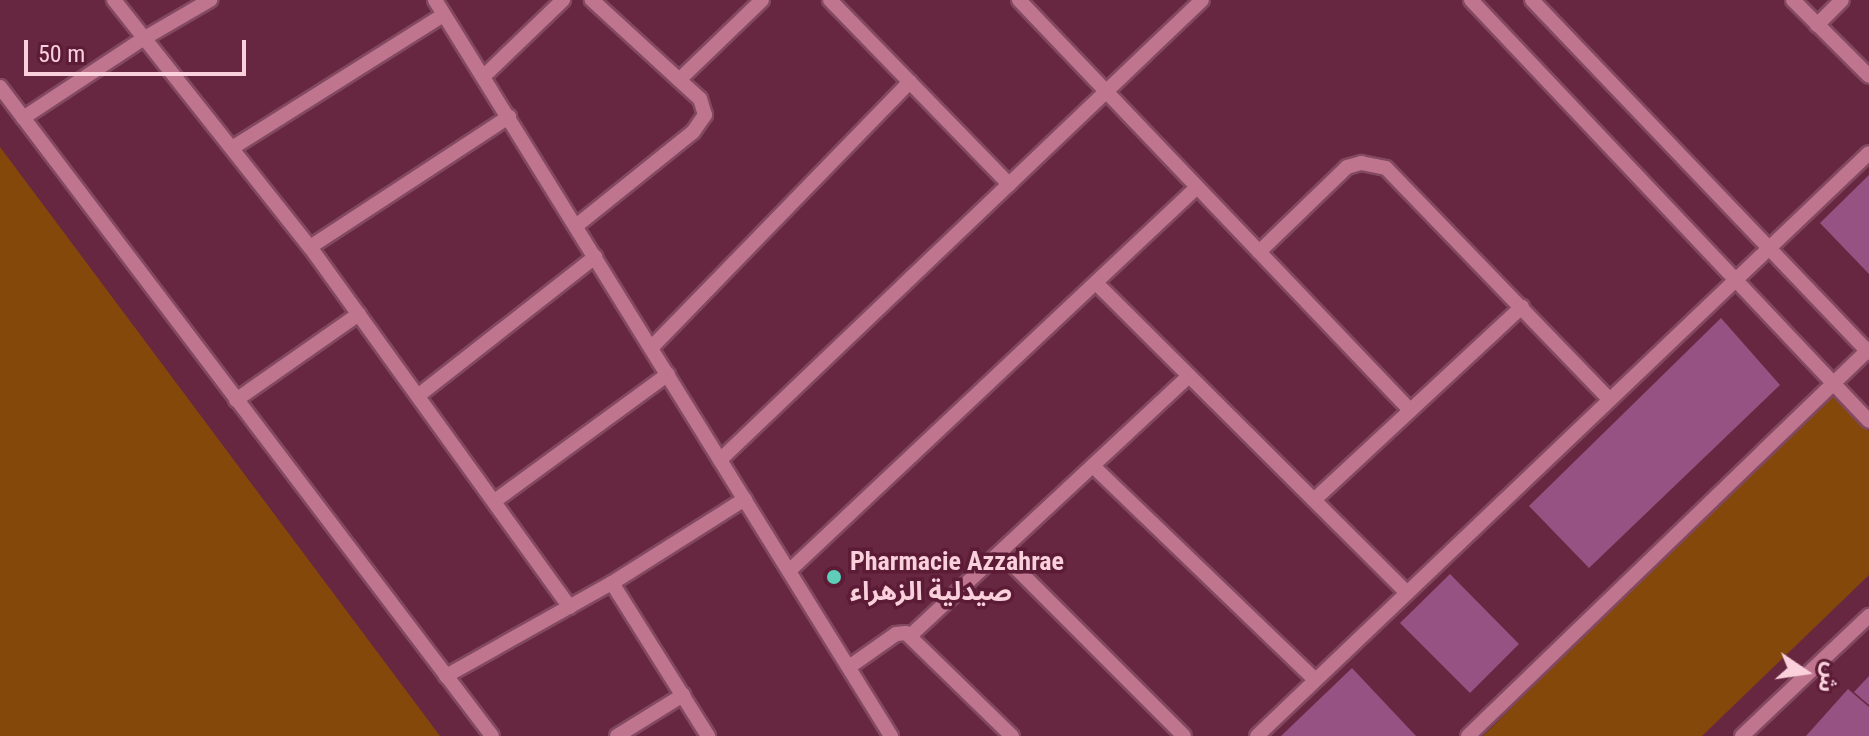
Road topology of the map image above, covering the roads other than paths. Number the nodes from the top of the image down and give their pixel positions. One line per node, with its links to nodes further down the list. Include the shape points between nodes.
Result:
1 (114, 0): 16 (street)
2 (210, 0): 16 (street)
3 (435, 0): 14 (street)
4 (563, 0): 17 (street)
5 (592, 0): 19 (street)
6 (762, 0): 19 (street)
7 (830, 0): 20 (street)
8 (1019, 0): 22 (street)
9 (1202, 0): 22 (street)
10 (1471, 0): 34 (street)
11 (1532, 0): 31 (street)
12 (1793, 0): 15 (street)
13 (1842, 0): 15 (street)
14 (443, 15): 17 (street); 25 (street)
15 (1817, 25): 18 (street)
16 (143, 39): 24 (street); 25 (street)
17 (484, 76): 23 (street)
18 (1869, 76)
19 (679, 80): 29 (street, via 704,104 702,122)
20 (910, 82): 27 (street); 38 (street)
21 (0, 87): 24 (street)
22 (1105, 91): 27 (street); 28 (street)
23 (509, 117): 29 (street); 30 (street)
24 (23, 118): 44 (street)
25 (232, 148): 30 (street)
26 (1869, 153): 31 (street)
27 (1009, 184): 48 (street)
28 (1197, 187): 32 (street); 35 (street)
29 (576, 226): 33 (street)
30 (310, 247): 37 (street)
31 (1769, 248): 34 (street); 39 (street)
32 (1259, 252): 36 (street, via 1347,167 1374,164 1386,168); 46 (street)
33 (595, 257): 38 (street); 43 (street)
34 (1737, 279): 42 (street); 45 (street)
35 (1096, 283): 41 (street); 54 (street)
36 (1522, 307): 45 (street); 46 (street)
37 (359, 314): 43 (street); 44 (street)
38 (652, 347): 40 (street)
39 (1868, 351): 42 (street)
40 (668, 374): 48 (street); 51 (street)
41 (1189, 376): 49 (street); 52 (street)
42 (1833, 383): 47 (street); 71 (street)
43 (419, 395): 51 (street)
44 (236, 400): 61 (street)
45 (1610, 400): 56 (street)
46 (1410, 410): 52 (street)
47 (1869, 421)
48 (720, 460): 50 (street)
49 (1094, 467): 53 (street); 62 (street)
50 (745, 499): 54 (street); 55 (street)
51 (496, 500): 57 (street)
52 (1314, 500): 56 (street)
53 (1002, 554): 59 (street); 69 (street)
54 (789, 571): 60 (street)
55 (612, 583): 57 (street); 63 (street)
56 (1407, 593): 62 (street)
57 (570, 607): 61 (street)
58 (1869, 616): 72 (street)
59 (911, 635): 60 (street, via 896,634); 68 (street)
60 (849, 667): 67 (street)
61 (446, 676): 64 (street)
62 (1315, 680): 70 (street)
63 (683, 695): 65 (street); 66 (street)
64 (492, 736)
65 (617, 736)
66 (708, 736)
67 (891, 736)
68 (1012, 736)
69 (1184, 736)
70 (1257, 736)
71 (1468, 736)
72 (1742, 736)

